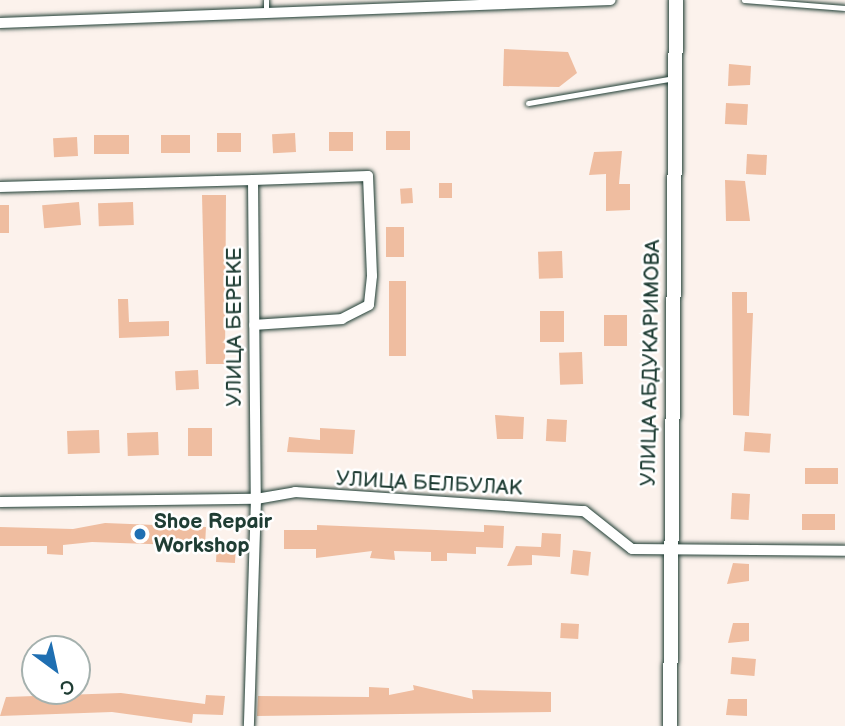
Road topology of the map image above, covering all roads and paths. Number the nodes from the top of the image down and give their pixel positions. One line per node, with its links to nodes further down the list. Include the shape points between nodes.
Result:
1 (596, 0): 2 (street); 5 (street)
2 (611, 0)
3 (676, 0): 8 (main road, УЛИЦА АБДУКАРИМОВА)
4 (744, 0): 6 (lane)
5 (266, 6): 7 (street)
6 (845, 8)
7 (0, 23)
8 (675, 78): 9 (lane); 16 (main road, УЛИЦА АБДУКАРИМОВА)
9 (528, 103)
10 (253, 180): 11 (street); 12 (street, УЛИЦА БЕРЕКЕ); 12 (street, via 368,176 372,276 369,305 342,319)
11 (0, 187)
12 (254, 325): 13 (street, УЛИЦА БЕРЕКЕ)
13 (256, 499): 14 (street, УЛИЦА БЕЛБУЛАК); 16 (street, УЛИЦА БЕЛБУЛАК, via 295,492 584,511 632,549); 17 (street, УЛИЦА БЕРЕКЕ)
14 (0, 502)
15 (845, 551): 16 (street, УЛИЦА БЕЛБУЛАК)
16 (670, 553): 18 (main road, УЛИЦА АБДУКАРИМОВА)
17 (249, 726)
18 (670, 726)

